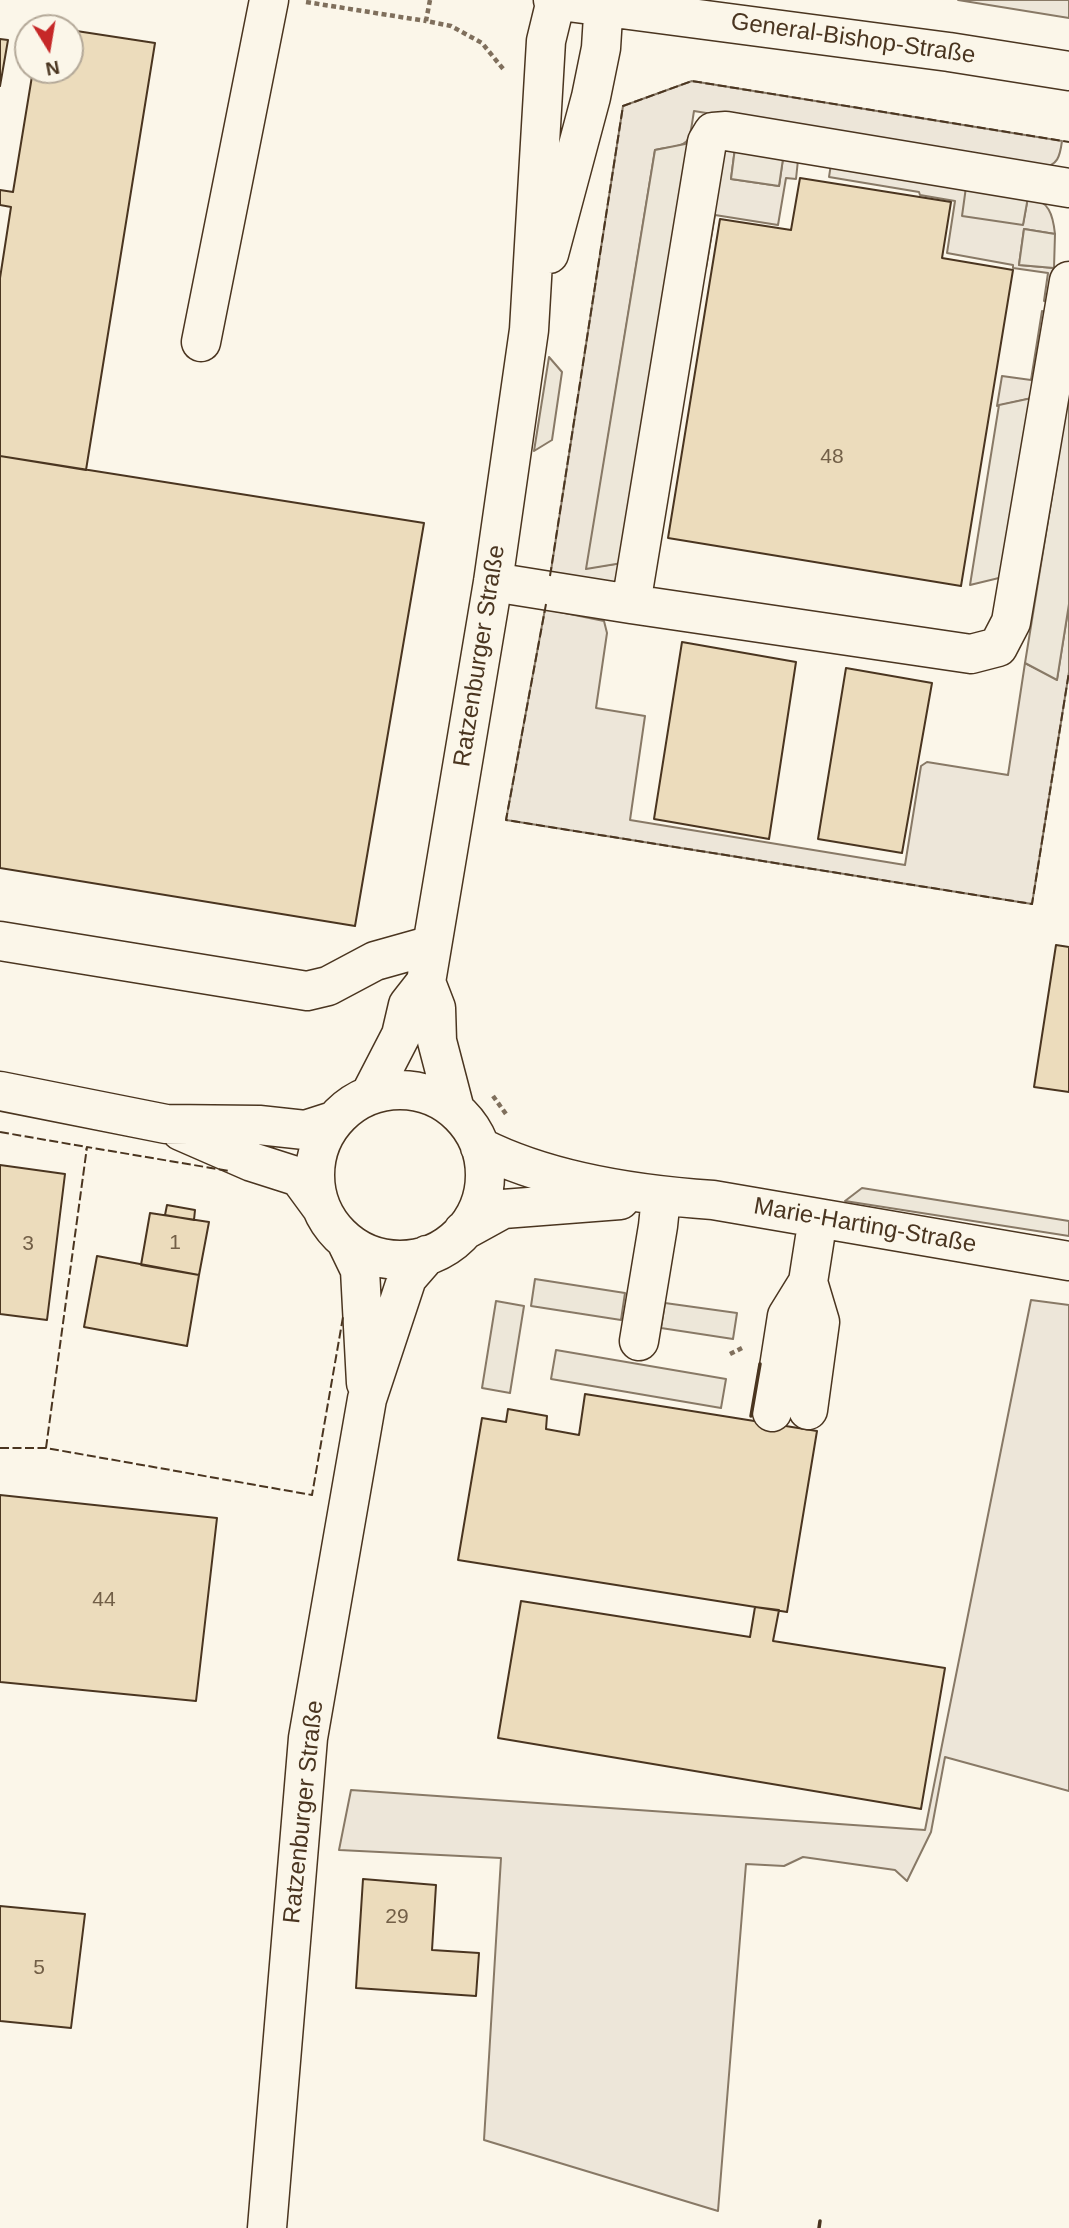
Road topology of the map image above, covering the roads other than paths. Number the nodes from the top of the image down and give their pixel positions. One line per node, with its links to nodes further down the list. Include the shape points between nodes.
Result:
1 (555, 0): 3 (street, General-Bishop-Straße); 7 (street, Ratzenburger Straße, via 545,54)
2 (287, 1): 8 (street)
3 (604, 3): 4 (street, General-Bishop-Straße); 7 (street, Ratzenburger Straße, via 591,97)
4 (1069, 71)
5 (1069, 188): 10 (street, via 713,132 707,142)
6 (1069, 281): 10 (street, via 1011,622 998,648 971,654)
7 (529, 330): 9 (street, Ratzenburger Straße)
8 (201, 342)
9 (493, 582): 10 (street); 12 (street, Ratzenburger Straße)
10 (631, 604)
11 (0, 941): 12 (street, via 307,991 328,986 375,961)
12 (432, 945): 13 (street, Ratzenburger Straße)
13 (426, 982): 15 (street, via 408,1005 401,1035); 16 (street, via 436,1009 437,1041)
14 (0, 1091): 18 (street)
15 (370, 1095): 16 (street, via 415,1091); 17 (street)
16 (455, 1110): 19 (street)
17 (334, 1121): 18 (street, via 305,1130); 21 (street, via 321,1140 315,1162)
18 (166, 1124): 21 (street, via 299,1177)
19 (480, 1147): 20 (street, via 535,1171); 23 (street, via 483,1192)
20 (661, 1197): 22 (street, Marie-Harting-Straße, via 713,1200); 23 (street, via 503,1209); 27 (street)
21 (321, 1207): 24 (street)
22 (818, 1218): 26 (street, Marie-Harting-Straße); 29 (street, via 808,1282 820,1322)
23 (463, 1231): 25 (street)
24 (346, 1241): 25 (street, via 385,1258); 28 (street, via 360,1270)
25 (427, 1255): 28 (street, via 407,1278)
26 (1069, 1261)
27 (639, 1341)
28 (367, 1399): 30 (street, Ratzenburger Straße, via 308,1738)
29 (790, 1411)
30 (267, 2228)

